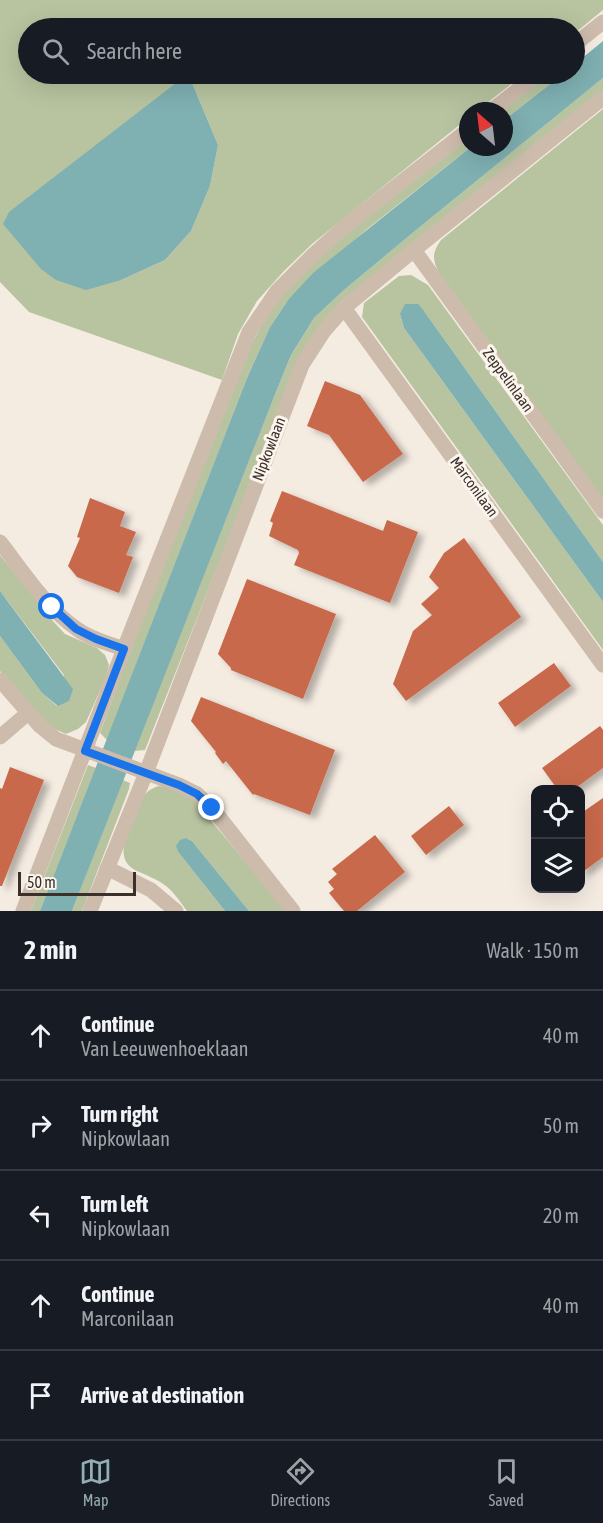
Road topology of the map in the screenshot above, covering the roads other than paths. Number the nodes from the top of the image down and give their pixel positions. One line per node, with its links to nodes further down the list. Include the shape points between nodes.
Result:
1 (603, 22): 2 (street)
2 (585, 36)
3 (525, 84): 5 (street)
4 (603, 98): 7 (street, Nipkowlaan)
5 (502, 102)
6 (459, 137): 11 (street, via 313,255 277,291 249,332)
7 (414, 250): 8 (street, Nipkowlaan); 9 (street, Zeppelinlaan)
8 (344, 308): 12 (street, Marconilaan); 17 (street, Nipkowlaan, via 302,365)
9 (603, 511)
10 (0, 542): 11 (street, via 52,607 76,629)
11 (124, 649): 16 (street)
12 (603, 665)
13 (0, 680): 14 (street)
14 (28, 713): 15 (street); 16 (street, via 56,740)
15 (0, 737)
16 (85, 751): 17 (street); 19 (street)
17 (142, 771): 18 (street, Nipkowlaan); 22 (street, via 197,794)
18 (107, 868): 20 (street, Nipkowlaan); 21 (street, via 151,890)
19 (23, 911)
20 (90, 911)
21 (176, 911)
22 (293, 911)

